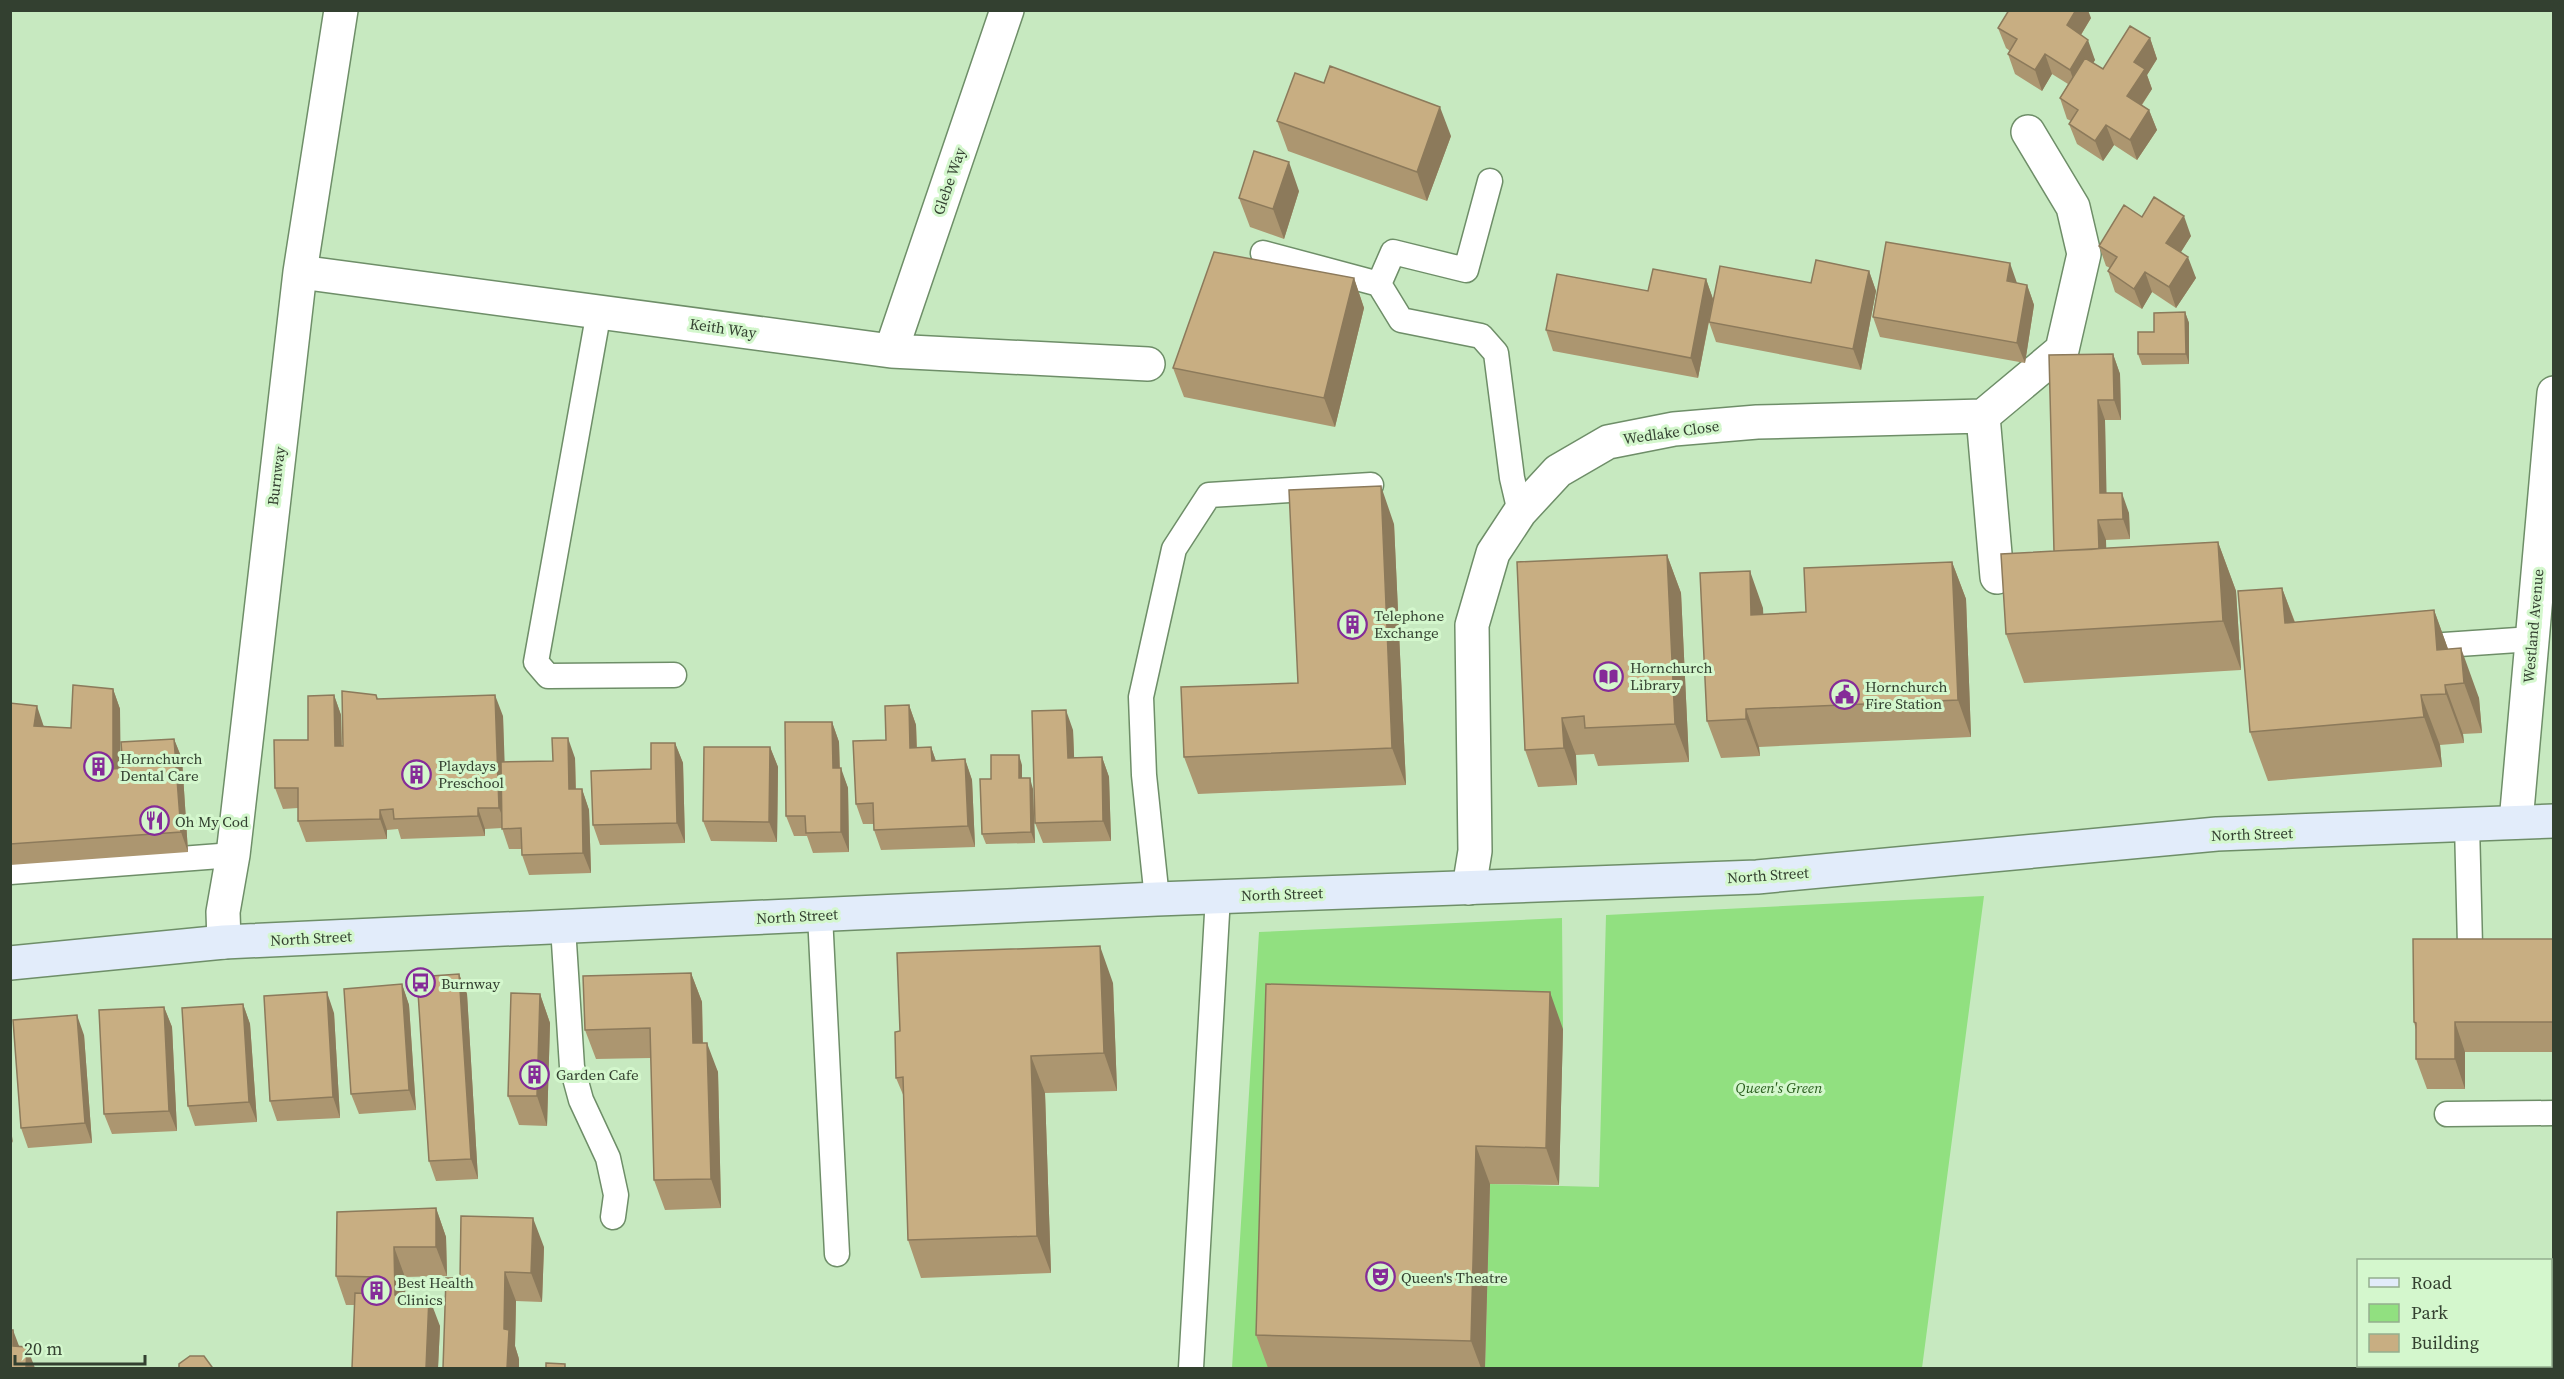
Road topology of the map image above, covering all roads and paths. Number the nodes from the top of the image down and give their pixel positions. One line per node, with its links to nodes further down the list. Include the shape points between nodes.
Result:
1 (341, 10): 6 (street, Burnway)
2 (1007, 10): 9 (street, Glebe Way)
3 (2028, 132): 12 (street, via 2073,207 2084,254 2062,350)
4 (1490, 181): 7 (lane, via 1466,270 1393,252)
5 (1263, 253): 7 (lane)
6 (300, 272): 8 (street, Keith Way); 22 (street, Burnway)
7 (1379, 284): 14 (lane, via 1401,320 1480,336 1496,353)
8 (599, 311): 9 (street, Keith Way); 18 (lane, via 536,662 548,676)
9 (891, 351): 10 (street, Keith Way)
10 (1148, 364)
11 (2553, 393): 16 (street, Westland Avenue)
12 (1983, 416): 14 (street, Wedlake Close, via 1757,422 1674,429 1608,442 1558,471); 15 (street)
13 (1371, 485): 26 (lane, via 1209,495 1174,549 1141,697 1144,775)
14 (1520, 512): 24 (street, Wedlake Close, via 1493,553 1472,625 1475,851)
15 (1997, 577)
16 (2532, 639): 17 (lane); 20 (street, Westland Avenue)
17 (2396, 648)
18 (674, 675)
19 (2553, 821): 20 (street, North Street)
20 (2516, 822): 21 (street, North Street)
21 (2467, 824): 24 (street, North Street, via 2217,834 1757,877); 30 (lane)
22 (233, 855): 23 (lane); 29 (street, Burnway, via 223,912)
23 (10, 872)
24 (1469, 888): 25 (street, North Street)
25 (1218, 896): 26 (street, North Street); 36 (lane)
26 (1157, 899): 27 (street, North Street)
27 (820, 915): 28 (street, North Street); 35 (lane)
28 (563, 927): 29 (street, North Street); 34 (lane, via 572,1067 580,1100 608,1158 616,1195)
29 (224, 942): 31 (street, North Street)
30 (2470, 946)
31 (10, 963)
32 (2553, 1113): 33 (lane)
33 (2447, 1114)
34 (613, 1216)
35 (837, 1254)
36 (1191, 1368)

